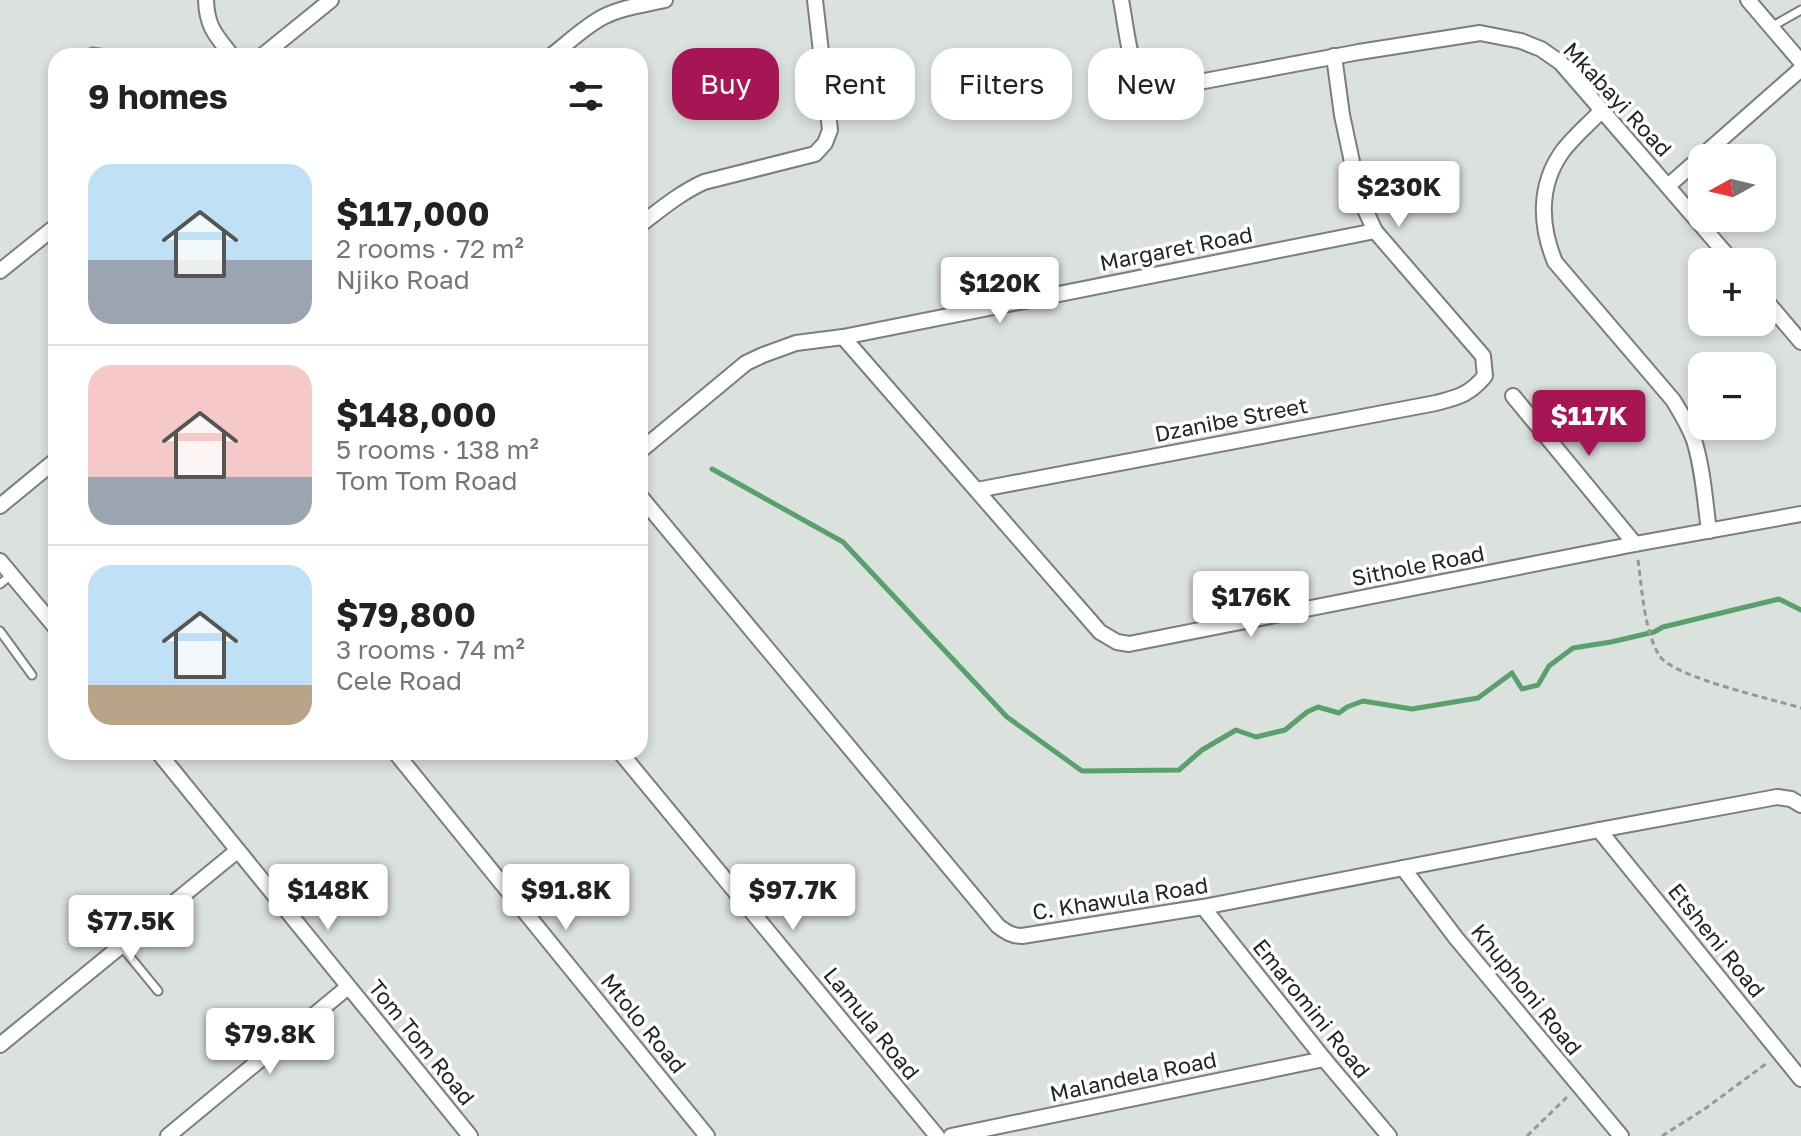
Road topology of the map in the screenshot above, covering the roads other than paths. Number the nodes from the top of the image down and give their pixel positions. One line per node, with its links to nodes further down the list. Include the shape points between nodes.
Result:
1 (206, 0): 9 (street, via 210,27)
2 (331, 0): 10 (street)
3 (665, 0): 11 (street, via 604,17)
4 (815, 0): 17 (street, via 830,130 825,143 815,154 704,182)
5 (1121, 0): 12 (street, Mkabayi Road, via 1138,77 1156,90)
6 (1748, 0): 8 (street)
7 (1801, 10): 8 (lane)
8 (1771, 27): 13 (street)
9 (226, 48)
10 (272, 48)
11 (561, 48)
12 (1334, 56): 15 (street, Mkabayi Road, via 1480,33 1506,37 1541,49 1561,63); 18 (street, via 1355,176)
13 (1801, 62)
14 (1801, 69): 16 (street)
15 (1602, 110): 16 (street, Mkabayi Road); 32 (street, via 1562,152 1550,175 1543,210 1547,243 1555,262 1687,423 1700,462)
16 (1668, 186): 20 (street, Mkabayi Road)
17 (648, 219)
18 (1375, 231): 23 (street, Margaret Road); 28 (street, Dzanibe Street, via 1483,356 1485,376 1473,390 1436,403)
19 (48, 232): 21 (street)
20 (1721, 248)
21 (0, 271)
22 (1776, 313): 24 (street)
23 (843, 337): 26 (street, Margaret Road, via 796,343 746,363); 28 (street, Sithole Road)
24 (1801, 342)
25 (1513, 396): 33 (street)
26 (648, 444)
27 (48, 467): 29 (street)
28 (977, 490): 33 (street, Sithole Road, via 1100,632 1129,644)
29 (0, 506)
30 (648, 506): 46 (street, C. Khawula Road, via 1007,933 1022,936)
31 (1801, 514): 32 (street, Sithole Road)
32 (1709, 531): 33 (street, Sithole Road)
33 (1635, 544)
34 (0, 561): 35 (street)
35 (6, 580): 36 (street)
36 (48, 620)
37 (0, 631): 38 (lane)
38 (32, 675)
39 (164, 760): 44 (street, Tom Tom Road)
40 (402, 760): 55 (street, Mtolo Road)
41 (627, 760): 56 (street, Lamula Road)
42 (1801, 805): 43 (street, C. Khawula Road, via 1777,797)
43 (1599, 830): 45 (street, C. Khawula Road); 52 (street, Etsheni Road)
44 (237, 851): 47 (street); 48 (street, Tom Tom Road)
45 (1403, 868): 46 (street, C. Khawula Road); 59 (street, Khuphoni Road)
46 (1203, 907): 51 (street, Emaromini Road)
47 (121, 946): 49 (lane); 50 (street)
48 (348, 987): 53 (street, Tom Tom Road); 54 (street)
49 (158, 991)
50 (0, 1045)
51 (1324, 1059): 57 (street, Malandela Road); 58 (street, Emaromini Road)
52 (1801, 1079)
53 (465, 1134)
54 (168, 1136)
55 (707, 1136)
56 (937, 1136)
57 (951, 1136)
58 (1389, 1136)
59 (1621, 1136)

